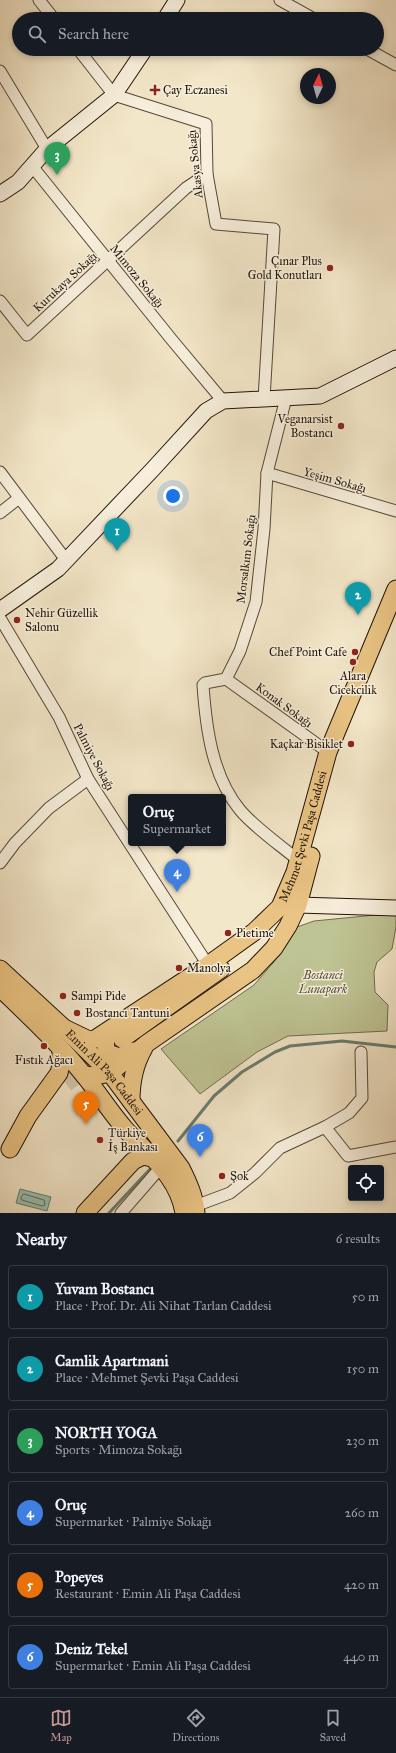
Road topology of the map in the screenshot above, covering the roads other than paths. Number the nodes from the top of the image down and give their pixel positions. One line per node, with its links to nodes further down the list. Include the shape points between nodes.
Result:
1 (39, 0): 4 (street)
2 (178, 0): 5 (main road)
3 (280, 0): 6 (street)
4 (48, 12)
5 (170, 12)
6 (301, 12)
7 (83, 56): 12 (street)
8 (140, 56): 12 (main road)
9 (380, 56): 10 (street)
10 (396, 65)
11 (0, 71): 13 (street)
12 (114, 95): 13 (main road); 15 (street, Akasya Sokağı, via 206,124)
13 (47, 149): 14 (main road)
14 (32, 166): 16 (main road, via 18,182); 17 (street, Mimoza Sokağı)
15 (207, 174): 17 (street, Kurukaya Sokağı, via 186,188); 21 (street, Akasya Sokağı, via 216,224 274,229)
16 (0, 194)
17 (108, 260): 18 (street, Kurukaya Sokağı, via 27,335); 22 (street, Mimoza Sokağı)
18 (0, 301)
19 (396, 358): 20 (main road, via 320,396)
20 (286, 398): 21 (main road); 24 (street, Morsalkım Sokağı)
21 (264, 399): 22 (main road)
22 (223, 401): 28 (main road, via 206,411)
23 (0, 472): 25 (street)
24 (267, 473): 26 (street, Yeşim Sokağı); 33 (street, Morsalkım Sokağı, via 256,602 240,651)
25 (19, 498): 27 (street); 28 (street)
26 (396, 511)
27 (0, 513)
28 (66, 560): 30 (main road, via 58,569)
29 (396, 589): 34 (main road, Mehmet Şevki Paşa Caddesi)
30 (0, 610)
31 (396, 611): 40 (main road, Mehmet Şevki Paşa Caddesi, via 336,756)
32 (0, 618): 35 (street, Palmiye Sokağı, via 59,717)
33 (226, 679): 34 (street, Konak Sokağı); 38 (street, via 203,685 205,718 224,783 240,810)
34 (328, 752): 38 (main road, Mehmet Şevki Paşa Caddesi)
35 (88, 780): 36 (street, Palmiye Sokağı); 39 (street, via 49,808 15,843)
36 (128, 842)
37 (131, 846): 43 (street, Palmiye Sokağı)
38 (298, 860): 41 (main road, Mehmet Şevki Paşa Caddesi)
39 (0, 863)
40 (298, 904): 41 (main road); 42 (main road); 48 (main road, Mehmet Şevki Paşa Caddesi, via 274,948 252,970)
41 (280, 907): 43 (main road, Mehmet Şevki Paşa Caddesi, via 254,932); 47 (main road, via 275,923 261,938 200,985)
42 (396, 908)
43 (208, 965): 47 (main road, Mehmet Şevki Paşa Caddesi)
44 (0, 969): 46 (main road, Emin Ali Paşa Caddesi)
45 (0, 988): 49 (main road, Emin Ali Paşa Caddesi)
46 (64, 1028): 47 (main road, Mehmet Şevki Paşa Caddesi, via 89,1040); 51 (main road, Emin Ali Paşa Caddesi)
47 (117, 1034): 48 (main road, via 105,1041 104,1046 113,1056 126,1055)
48 (146, 1044): 51 (main road, Mehmet Şevki Paşa Caddesi); 54 (main road, via 132,1077)
49 (61, 1049): 52 (main road, Emin Ali Paşa Caddesi); 57 (main road, via 59,1073 28,1116)
50 (361, 1052): 55 (street, via 362,1098 349,1112)
51 (110, 1073): 52 (main road); 54 (main road, Emin Ali Paşa Caddesi)
52 (84, 1075): 58 (main road, Emin Ali Paşa Caddesi, via 125,1129)
53 (66, 1084): 57 (main road)
54 (131, 1101): 59 (main road, Emin Ali Paşa Caddesi, via 181,1168 189,1185)
55 (325, 1127): 56 (street, via 348,1156); 59 (street, via 280,1148 230,1193)
56 (396, 1147)
57 (5, 1155)
58 (156, 1162): 59 (main road, Emin Ali Paşa Caddesi, via 170,1176 182,1202); 60 (main road, via 143,1156 133,1161); 61 (street)
59 (192, 1211)
60 (85, 1213)
61 (122, 1213)

